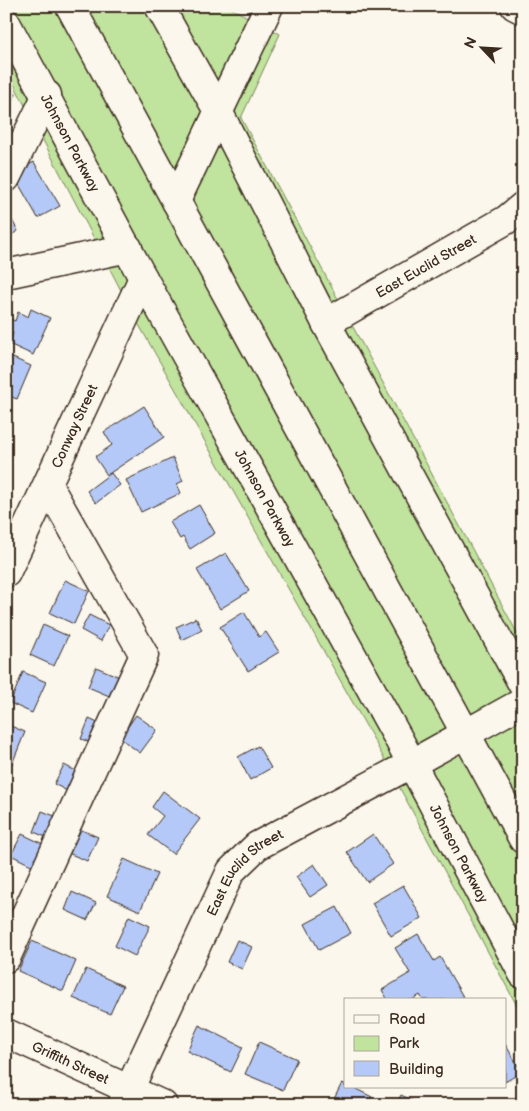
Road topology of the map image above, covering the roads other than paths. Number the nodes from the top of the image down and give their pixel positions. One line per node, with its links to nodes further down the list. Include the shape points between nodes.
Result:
1 (70, 6): 10 (street)
2 (159, 6): 8 (street)
3 (268, 6): 8 (street)
4 (515, 6): 5 (street)
5 (523, 10)
6 (6, 23): 7 (street, Johnson Parkway)
7 (46, 95): 9 (street); 12 (street, Johnson Parkway)
8 (219, 114): 10 (street); 15 (street)
9 (6, 178)
10 (176, 201): 20 (street)
11 (523, 206): 15 (street, East Euclid Street, via 506,220)
12 (128, 248): 13 (street); 14 (street, Johnson Parkway)
13 (6, 274)
14 (143, 278): 16 (street, Conway Street); 21 (street, Johnson Parkway)
15 (326, 324): 18 (street)
16 (48, 485): 17 (street, Conway Street); 23 (street, via 144,655)
17 (6, 573)
18 (523, 685)
19 (523, 702): 20 (street, East Euclid Street)
20 (466, 733): 21 (street, East Euclid Street); 22 (street)
21 (411, 764): 24 (street, Johnson Parkway); 26 (street, East Euclid Street, via 257,846 231,871)
22 (523, 839)
23 (6, 958)
24 (523, 974)
25 (6, 1033): 26 (street, Griffith Street)
26 (126, 1097): 27 (street, Griffith Street)
27 (163, 1105)

